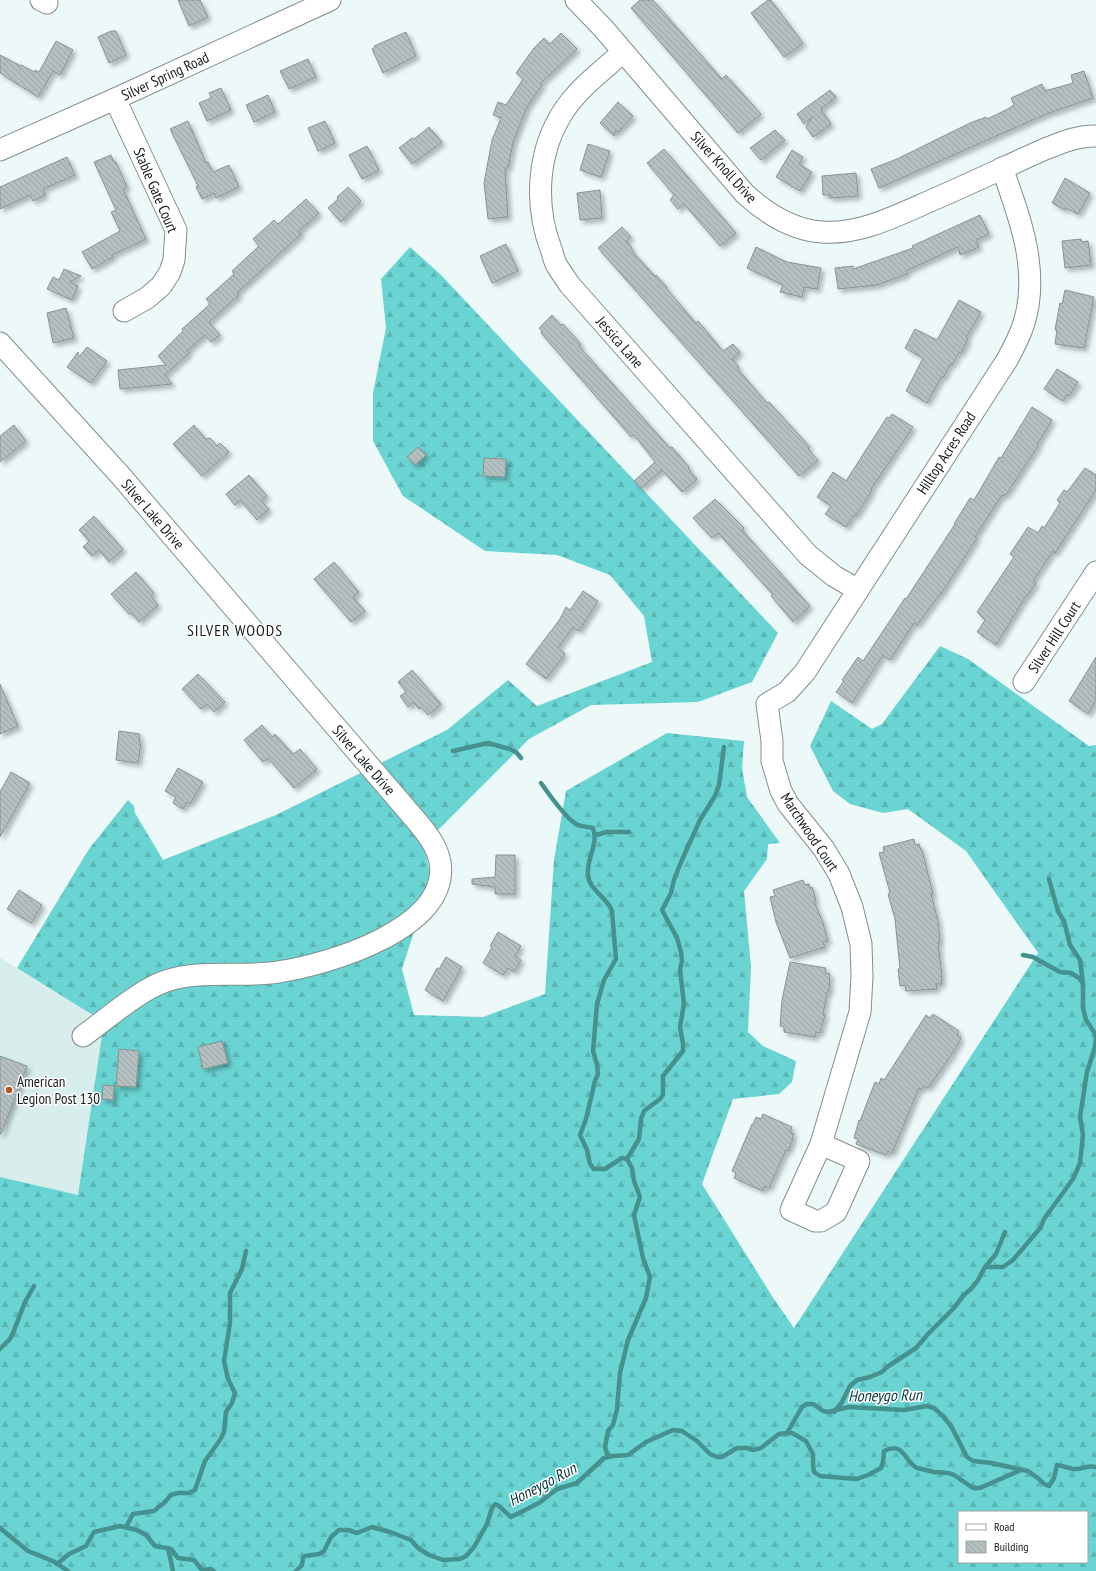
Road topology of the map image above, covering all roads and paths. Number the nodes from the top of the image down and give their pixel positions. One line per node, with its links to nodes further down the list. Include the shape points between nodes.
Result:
1 (330, 0): 4 (street, Silver Spring Road)
2 (576, 0): 3 (street, Silver Knoll Drive)
3 (624, 52): 7 (street, Silver Knoll Drive, via 746,194 776,219 794,226 822,232 851,231 904,212); 11 (street, Jessica Lane, via 576,95 552,132 546,149 540,205 547,239 557,265 569,284 808,555 834,576)
4 (116, 99): 6 (street, Silver Spring Road); 8 (street, Stable Gate Court, via 176,230 174,260 170,272 161,286 147,298)
5 (1096, 136): 7 (street, Silver Knoll Drive, via 1066,141)
6 (0, 150)
7 (1002, 168): 11 (street, Hilltop Acres Road, via 1026,241 1030,276 1023,325 1007,360)
8 (124, 311)
9 (0, 342): 14 (street, Silver Lake Drive, via 120,475 414,818 432,842 439,857 441,871 432,898 412,920 361,950 307,967 278,972 180,977 167,980 144,991)
10 (1096, 572): 12 (street, Silver Hill Court)
11 (858, 590): 13 (street, Hilltop Acres Road, via 796,683 787,692)
12 (1024, 682)
13 (767, 704): 15 (street, Marchwood Court, via 772,761 781,791 788,804 824,849 839,874 852,907 861,944 860,1012)
14 (83, 1036)
15 (821, 1144)

